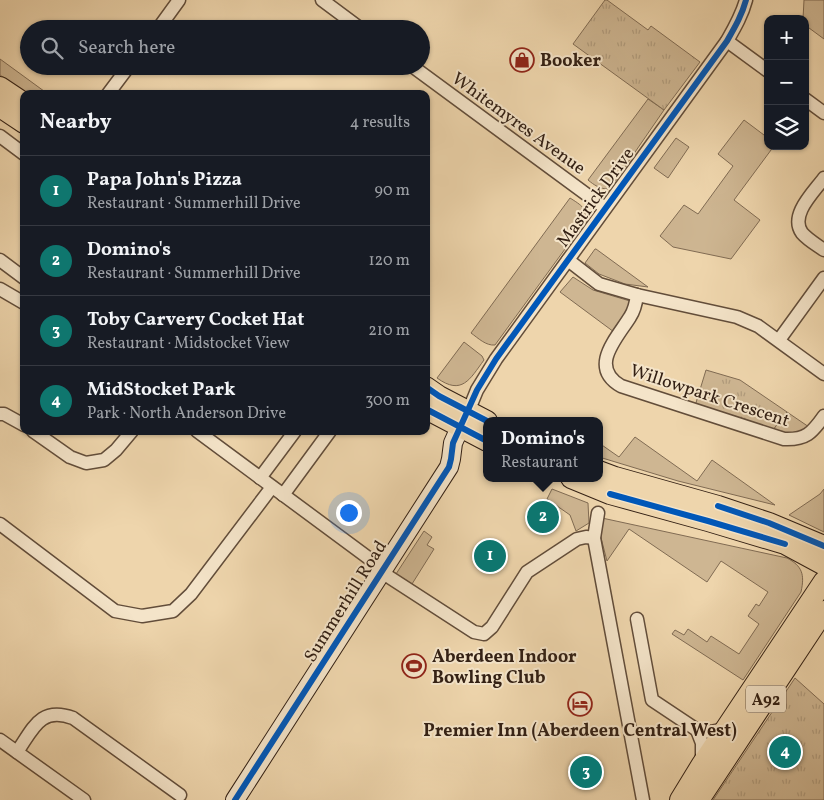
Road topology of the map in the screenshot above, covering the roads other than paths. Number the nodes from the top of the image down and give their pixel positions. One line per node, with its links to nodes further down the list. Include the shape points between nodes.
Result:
1 (179, 0): 4 (street)
2 (322, 0): 5 (street)
3 (746, 0): 6 (street, Mastrick Drive)
4 (165, 20)
5 (348, 20)
6 (727, 41): 7 (street); 20 (street, Mastrick Drive)
7 (764, 68)
8 (122, 75): 11 (street)
9 (424, 75): 20 (street, Whitemyres Avenue)
10 (0, 87): 12 (main road)
11 (111, 90)
12 (20, 100)
13 (809, 102): 15 (street)
14 (0, 107): 16 (main road)
15 (824, 113)
16 (20, 120)
17 (0, 136): 18 (street)
18 (20, 151)
19 (824, 178): 21 (street, via 802,208 798,222 804,235)
20 (605, 208): 23 (street, Mastrick Drive)
21 (824, 250)
22 (0, 260): 24 (street)
23 (568, 260): 27 (street, via 599,284); 35 (street, Mastrick Drive, via 496,359)
24 (20, 275)
25 (824, 278): 29 (street)
26 (0, 288): 28 (street)
27 (638, 295): 29 (street, via 737,317); 34 (street, Willowpark Crescent, via 606,360 606,368 614,382 784,439 807,435)
28 (20, 300)
29 (779, 340): 30 (street)
30 (824, 374)
31 (430, 390): 35 (main road)
32 (430, 410): 35 (main road)
33 (0, 414): 37 (street)
34 (824, 416)
35 (464, 420): 36 (main road); 43 (main road); 54 (street, Summerhill Road, via 453,443 449,467)
36 (483, 421)
37 (20, 423)
38 (38, 435): 39 (street, via 70,458 86,463 104,460)
39 (129, 435)
40 (202, 435): 45 (street)
41 (292, 435): 45 (street)
42 (327, 435): 48 (street)
43 (483, 437)
44 (603, 472): 52 (main road, via 718,506)
45 (260, 478): 47 (street)
46 (581, 482): 53 (main road, via 610,494 786,544)
47 (272, 487): 48 (street); 50 (street, via 191,594 173,611 142,616 115,611)
48 (283, 495): 54 (street)
49 (598, 513): 51 (street)
50 (0, 524)
51 (594, 538): 54 (street, via 577,540 527,572 492,627 484,634 474,632 386,576); 66 (street)
52 (824, 546)
53 (824, 565)
54 (382, 570): 65 (street, Summerhill Road)
55 (824, 581): 59 (main road, A92)
56 (824, 611): 68 (main road, A92)
57 (636, 619): 58 (street, via 652,700)
58 (697, 730): 59 (street); 62 (street, via 702,743)
59 (725, 730): 62 (main road, A92)
60 (0, 740): 61 (street)
61 (17, 752): 63 (street, via 40,720 64,714); 64 (street)
62 (702, 764): 67 (main road, A92)
63 (180, 795)
64 (84, 800)
65 (235, 800)
66 (643, 800)
67 (680, 800)
68 (699, 800)

